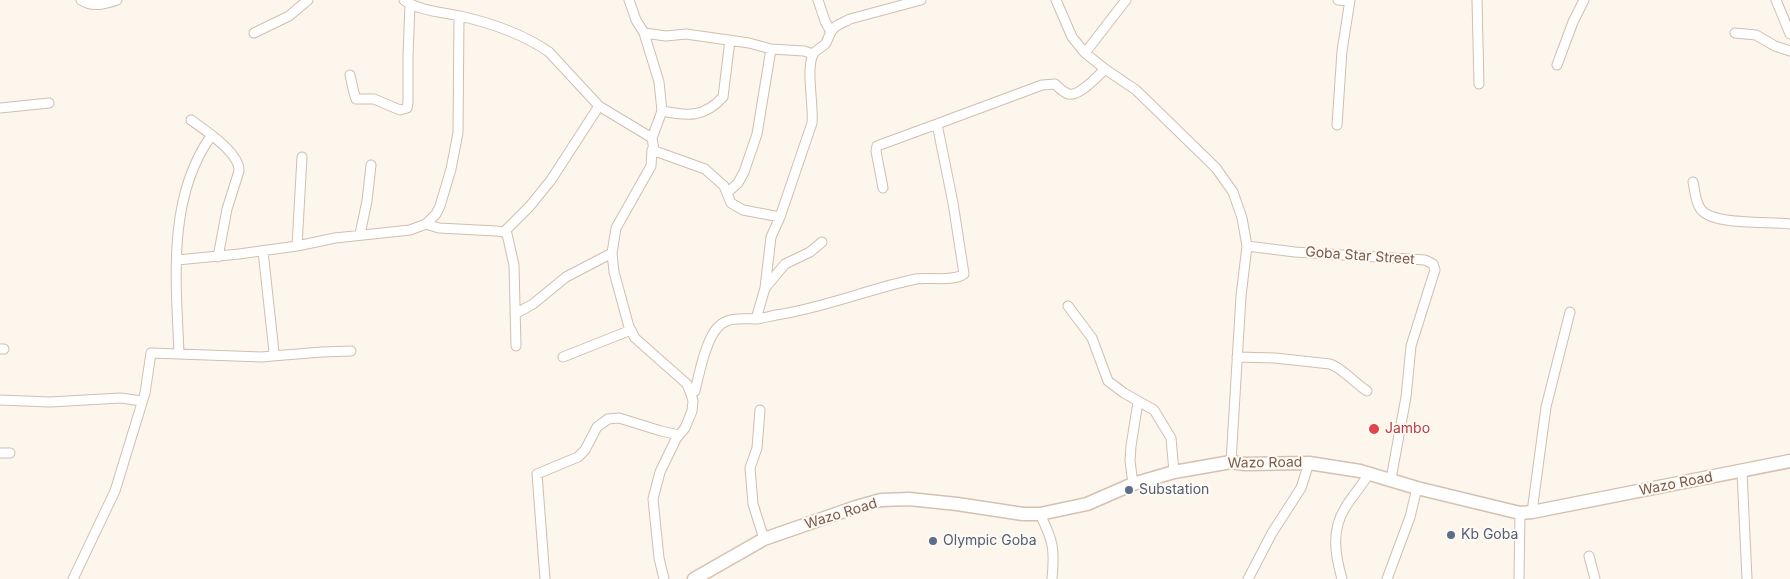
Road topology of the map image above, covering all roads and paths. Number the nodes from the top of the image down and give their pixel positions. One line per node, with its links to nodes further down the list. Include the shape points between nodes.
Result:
1 (81, 0): 2 (street, via 95,5)
2 (117, 0)
3 (308, 0): 17 (street, via 289,16)
4 (629, 0): 18 (street)
5 (818, 0): 16 (street)
6 (921, 0): 16 (street, via 850,20 834,27)
7 (1056, 0): 24 (street, via 1072,37)
8 (1126, 0): 24 (street)
9 (1338, 0): 13 (street)
10 (1477, 0): 29 (street)
11 (1584, 0): 26 (street)
12 (1776, 0): 20 (street)
13 (1350, 1): 36 (street, via 1342,50)
14 (407, 2): 15 (street, via 434,12); 28 (street, via 407,108 400,110 374,99 356,99)
15 (459, 16): 31 (street, via 495,26 540,46); 46 (street, via 458,132 440,206)
16 (831, 32): 25 (street, via 825,44)
17 (254, 33)
18 (644, 33): 21 (street); 33 (street, via 659,82)
19 (1735, 33): 23 (street, via 1756,35)
20 (1790, 34)
21 (730, 40): 22 (street); 33 (street, via 722,97 716,104 706,111 684,115)
22 (772, 49): 25 (street); 44 (street, via 757,134 744,172)
23 (1790, 51)
24 (1085, 53): 27 (street)
25 (813, 54): 45 (street, via 810,82 812,122)
26 (1557, 65)
27 (1105, 69): 35 (street, via 1073,94 1067,94 1055,84 1042,85); 52 (street, via 1136,90 1216,168 1233,192)
28 (350, 75)
29 (1479, 84)
30 (49, 103): 32 (street)
31 (599, 106): 38 (street); 48 (street, via 551,180)
32 (0, 108)
33 (662, 111): 38 (street)
34 (191, 120): 37 (street)
35 (937, 124): 43 (street, via 877,146); 61 (street, via 964,274 951,278 920,278 803,311)
36 (1338, 126)
37 (212, 136): 55 (street, via 239,166); 56 (street, via 192,170 184,192)
38 (652, 138): 39 (street)
39 (652, 150): 44 (street, via 705,169 724,186); 54 (street, via 651,166 616,228)
40 (302, 157): 51 (street)
41 (371, 165): 49 (street)
42 (1693, 182): 47 (street, via 1700,210 1709,218)
43 (882, 188)
44 (727, 193): 45 (street, via 731,203 743,210)
45 (780, 217): 57 (street, via 771,237)
46 (426, 224): 48 (street, via 439,228); 49 (street, via 410,230)
47 (1790, 224)
48 (504, 232): 60 (street, via 514,265)
49 (360, 234): 51 (street)
50 (822, 242): 57 (street, via 785,264)
51 (297, 246): 53 (street)
52 (1247, 246): 68 (street); 84 (street, Goba Star Street, via 1425,260 1433,264 1435,270 1411,346 1406,397)
53 (264, 251): 55 (street); 66 (street)
54 (612, 253): 60 (street, via 566,276 533,304); 62 (street, via 614,272)
55 (218, 257): 56 (street)
56 (177, 260): 65 (street)
57 (765, 288): 61 (street)
58 (1068, 306): 73 (street, via 1092,338 1108,381)
59 (1570, 312): 87 (street, via 1546,408)
60 (515, 314): 63 (street)
61 (756, 319): 70 (street, via 727,321 718,327 707,346)
62 (631, 330): 67 (street); 70 (street, via 635,338 687,384)
63 (516, 346)
64 (350, 352): 66 (street)
65 (179, 353): 66 (street); 72 (street, via 150,353)
66 (272, 356)
67 (563, 357)
68 (1237, 357): 69 (street, via 1330,364); 79 (street)
69 (1367, 391)
70 (692, 394): 75 (street, via 692,411)
71 (0, 400): 72 (street, via 50,402 122,398)
72 (142, 401): 91 (street, via 115,491)
73 (1138, 402): 81 (street, via 1159,415 1172,438); 85 (street, via 1130,446)
74 (760, 410): 89 (street, via 757,448 750,468 753,504)
75 (679, 435): 92 (street, via 618,418 608,419 597,427 578,457 538,474); 93 (street, via 660,472 653,499)
76 (0, 453): 77 (street)
77 (10, 454)
78 (1790, 461): 82 (main road, Wazo Road)
79 (1230, 462): 80 (main road, Wazo Road); 81 (main road, Wazo Road)
80 (1309, 463): 83 (main road, Wazo Road); 96 (street, via 1301,488)
81 (1174, 472): 85 (main road, Wazo Road)
82 (1742, 472): 87 (main road, Wazo Road); 101 (street)
83 (1368, 473): 84 (main road, Wazo Road); 97 (street, via 1339,518 1335,534)
84 (1391, 479): 86 (main road, Wazo Road)
85 (1133, 484): 88 (main road, Wazo Road, via 1087,504)
86 (1416, 488): 87 (main road, Wazo Road); 98 (street, via 1410,517)
87 (1526, 512): 99 (street)
88 (1040, 514): 89 (main road, Wazo Road, via 909,499 881,500); 95 (street, via 1052,544)
89 (764, 539): 94 (main road, Wazo Road)
90 (1589, 556): 100 (street)
91 (73, 579)
92 (545, 579)
93 (664, 579)
94 (694, 579)
95 (1052, 579)
96 (1248, 579)
97 (1342, 579)
98 (1387, 579)
99 (1519, 579)
100 (1594, 579)
101 (1747, 579)

